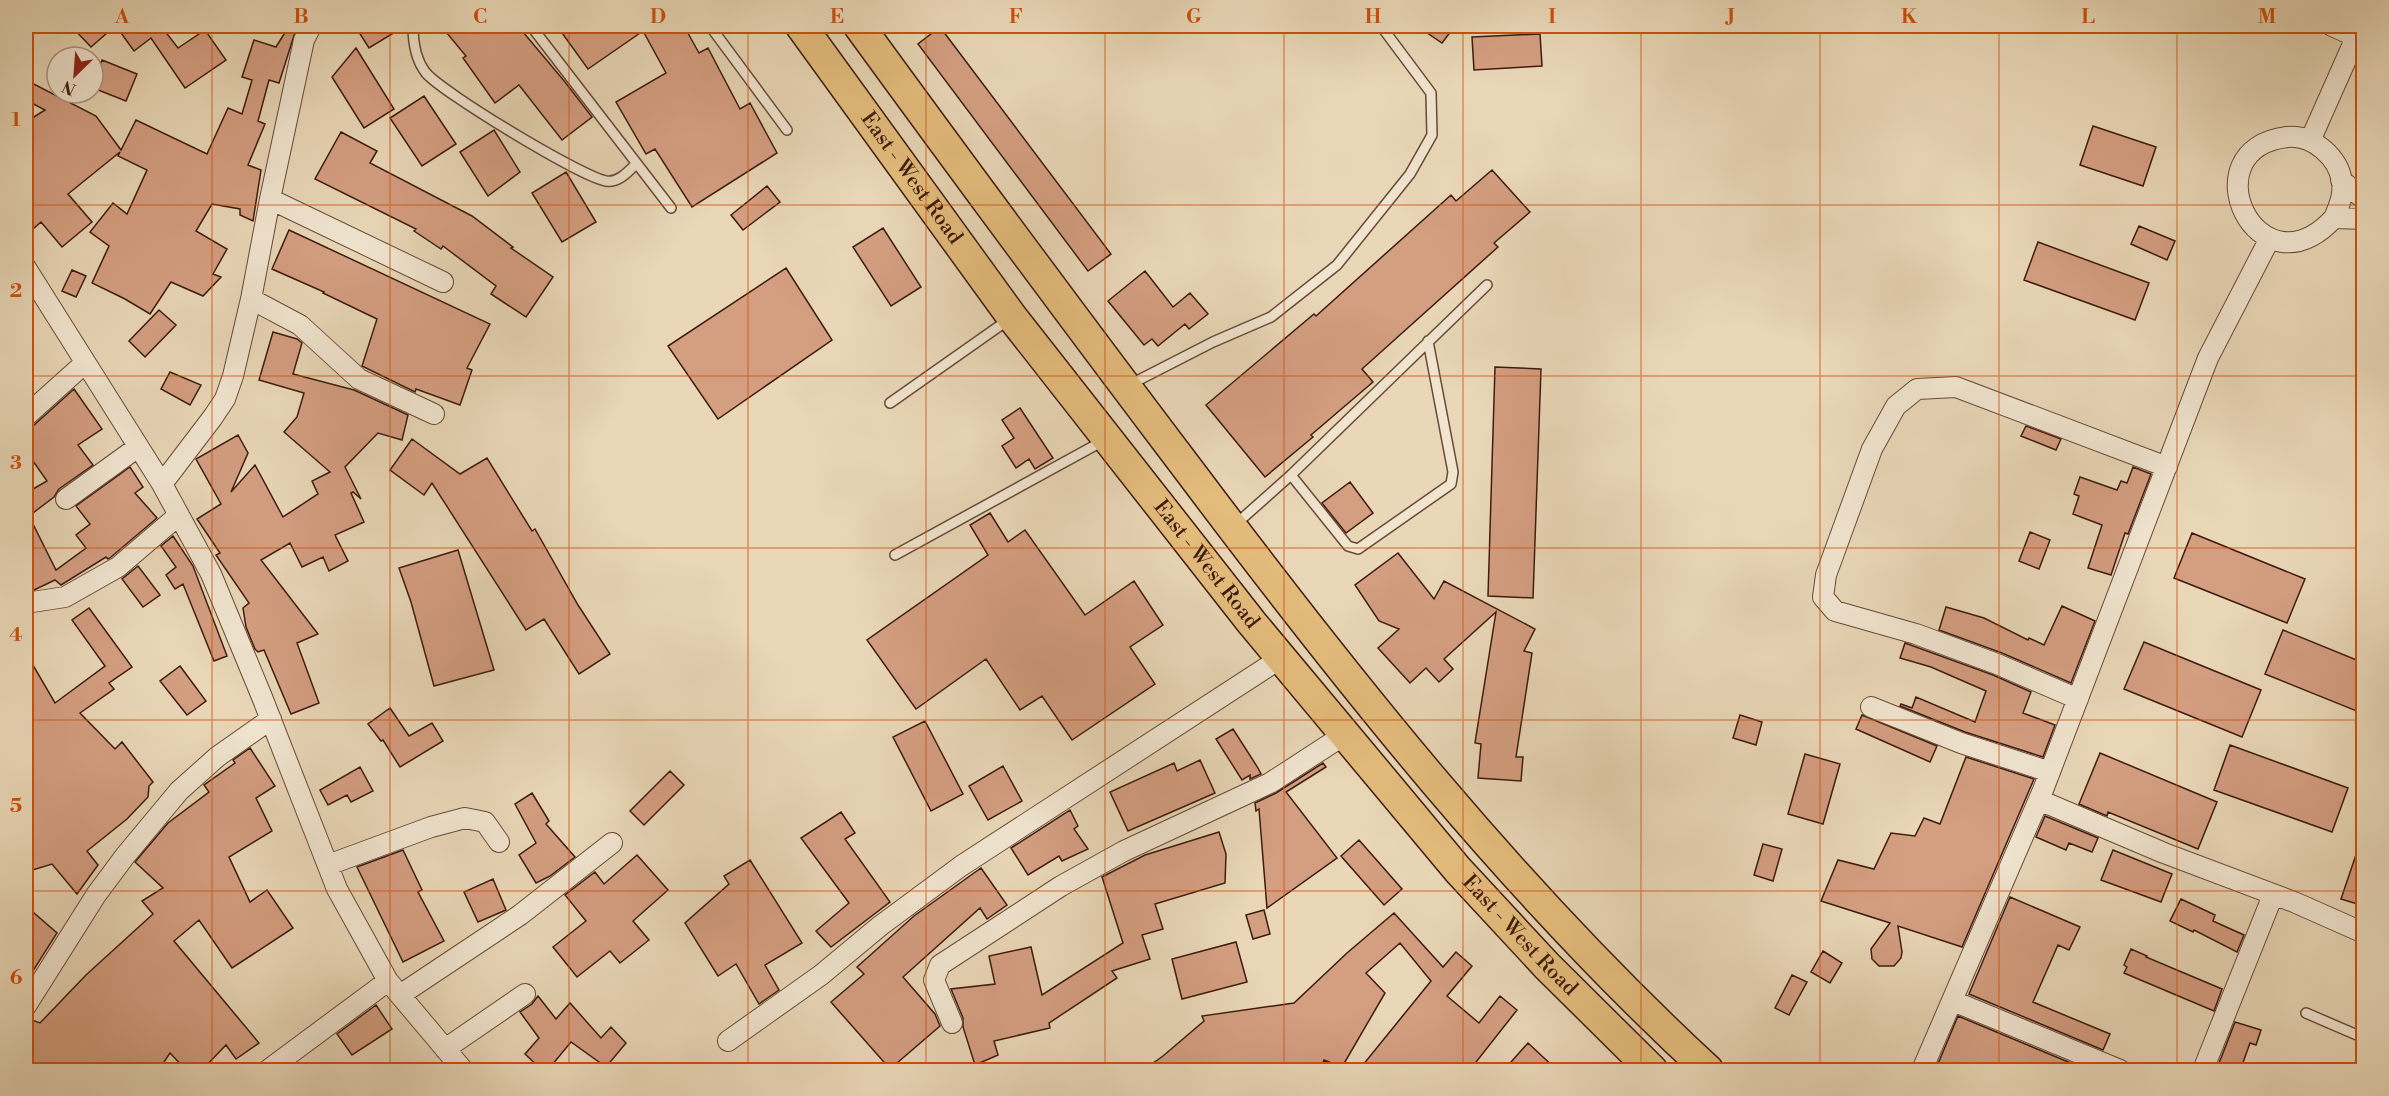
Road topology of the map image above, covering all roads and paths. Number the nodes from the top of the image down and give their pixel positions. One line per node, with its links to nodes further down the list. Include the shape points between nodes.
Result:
1 (310, 26): 14 (street)
2 (413, 26): 12 (lane, via 413,48 426,72 455,97 576,169 607,182 621,178)
3 (531, 26): 12 (lane)
4 (710, 26): 10 (lane)
5 (801, 26): 24 (main road, East - West Road)
6 (859, 26): 27 (main road, East - West Road)
7 (1381, 26): 27 (lane, via 1431,93 1432,135 1410,174 1337,266 1271,317)
8 (2332, 26): 9 (street)
9 (2359, 31): 11 (street)
10 (787, 130)
11 (2310, 141): 13 (street, via 2325,151); 19 (street, via 2274,139 2245,161 2238,178 2243,213 2254,228)
12 (636, 164): 16 (lane)
13 (2341, 180): 15 (street); 17 (street, via 2341,201)
14 (270, 199): 21 (street); 23 (street)
15 (2364, 199)
16 (671, 208)
17 (2334, 218): 18 (street); 19 (street, via 2322,231 2306,239 2288,242)
18 (2364, 219)
19 (2270, 238): 33 (street, via 2208,358)
20 (26, 268): 26 (street)
21 (443, 282)
22 (1487, 285): 25 (lane)
23 (251, 299): 29 (street, via 300,325 359,379); 35 (street, via 225,399)
24 (1012, 317): 28 (lane); 31 (main road, East - West Road)
25 (1428, 341): 34 (lane); 34 (lane, via 1453,472 1451,484 1358,549 1348,546)
26 (85, 363): 30 (street); 32 (street)
27 (1125, 387): 38 (main road, East - West Road)
28 (890, 403)
29 (434, 414)
30 (26, 416)
31 (1108, 439): 39 (lane); 41 (main road, East - West Road)
32 (138, 447): 35 (street); 36 (street)
33 (2167, 467): 42 (street); 42 (street, via 1956,387 1917,389 1896,406 1872,449 1826,575 1823,597 1835,611 1916,634)
34 (1291, 475): 38 (lane)
35 (162, 484): 37 (street)
36 (66, 499)
37 (179, 515): 40 (street, via 118,567 65,597); 44 (street, via 211,574)
38 (1232, 527): 65 (main road, East - West Road, via 1382,721 1490,847 1577,942)
39 (896, 555)
40 (26, 603)
41 (1281, 657): 45 (main road, East - West Road); 60 (street, via 961,866 821,975)
42 (2078, 699): 46 (street)
43 (1870, 707): 46 (street)
44 (271, 719): 50 (street); 56 (street, via 217,757 179,791 96,895)
45 (1344, 735): 58 (street, via 1270,783 1124,851 1061,886 940,965 934,980); 64 (main road, East - West Road, via 1490,905)
46 (2050, 772): 47 (street)
47 (2038, 800): 51 (street); 55 (street)
48 (499, 842): 50 (street, via 485,822 465,818)
49 (612, 843): 53 (street, via 520,915)
50 (327, 865): 53 (street)
51 (2273, 895): 52 (street); 68 (street)
52 (2364, 933)
53 (394, 988): 61 (street); 62 (street)
54 (525, 994): 61 (street)
55 (1953, 1001): 66 (street); 67 (street)
56 (26, 1006)
57 (2306, 1013): 59 (lane)
58 (952, 1023)
59 (2364, 1038)
60 (728, 1041)
61 (445, 1050): 63 (street)
62 (268, 1071)
63 (463, 1071)
64 (1652, 1071)
65 (1708, 1071)
66 (1922, 1071)
67 (2120, 1071)
68 (2203, 1071)

